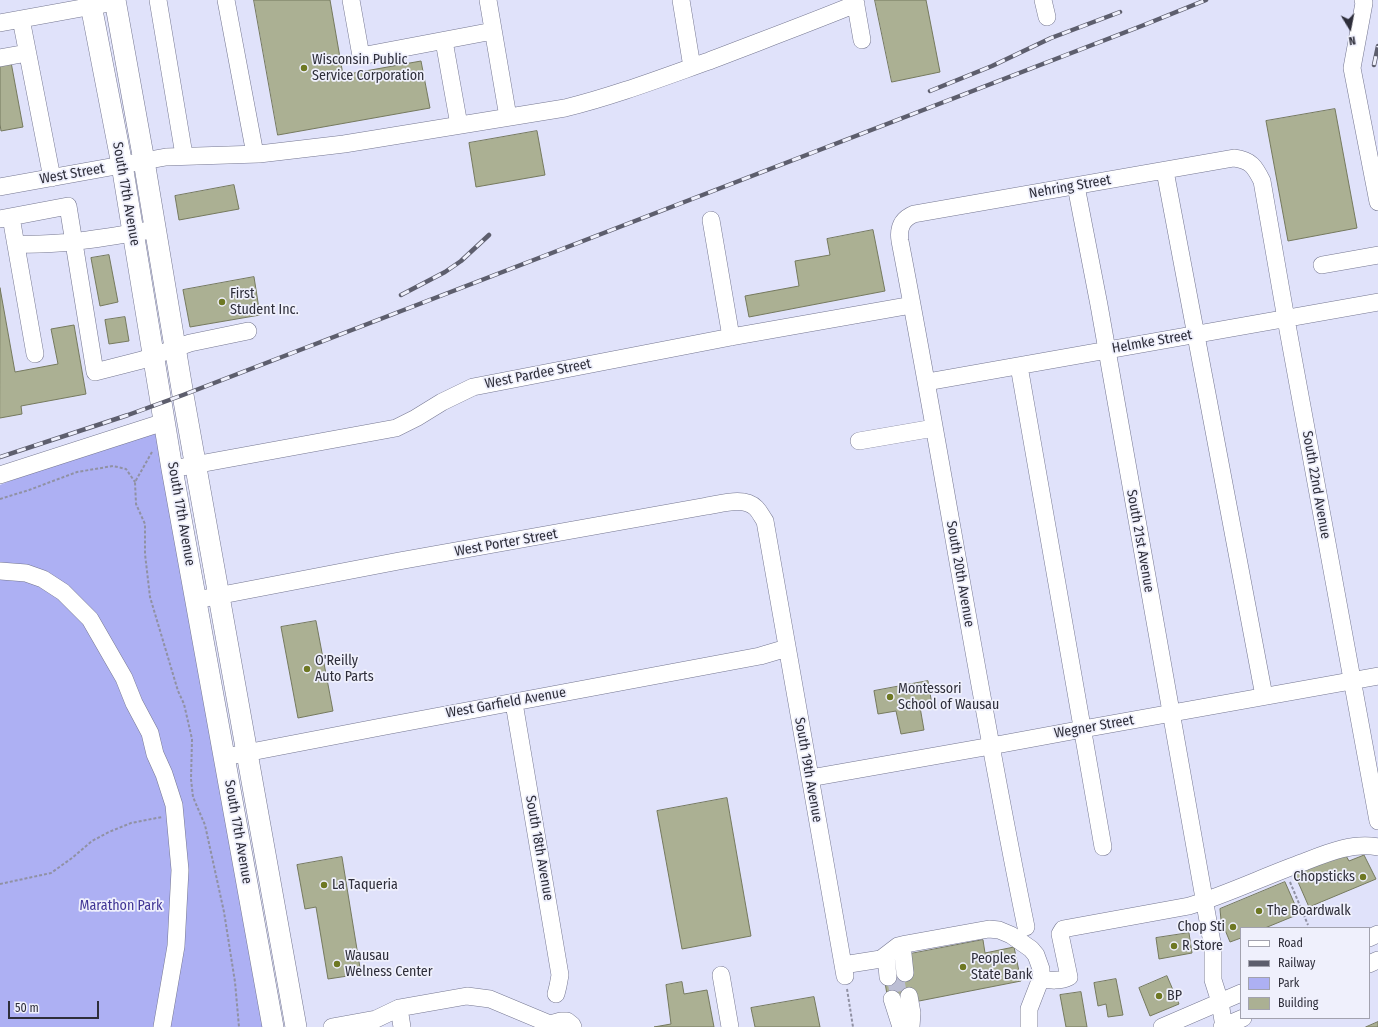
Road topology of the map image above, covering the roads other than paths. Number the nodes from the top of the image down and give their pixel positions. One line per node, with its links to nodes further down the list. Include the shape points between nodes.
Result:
1 (158, 0): 23 (street)
2 (226, 0): 22 (street)
3 (351, 0): 16 (street, via 361,56)
4 (488, 0): 14 (street)
5 (681, 0): 19 (street)
6 (1043, 0): 11 (street)
7 (1364, 0): 31 (street, via 1352,68)
8 (115, 1): 10 (street); 25 (main road, South 17th Avenue)
9 (856, 2): 15 (street); 19 (street, West Street, via 811,23)
10 (91, 3): 12 (street); 26 (main road, South 17th Avenue)
11 (1046, 18)
12 (21, 19): 13 (street); 17 (street)
13 (0, 23)
14 (494, 31): 16 (street); 20 (street)
15 (862, 40)
16 (444, 41): 21 (street)
17 (27, 53): 18 (street); 28 (street)
18 (0, 58)
19 (692, 67): 20 (street, West Street, via 596,100)
20 (508, 117): 21 (street, West Street)
21 (459, 125): 22 (street, West Street, via 344,144)
22 (255, 154): 23 (street, West Street)
23 (184, 155): 25 (street, West Street)
24 (1240, 159): 27 (street, Nehring Street); 43 (street, South 22nd Avenue, via 1255,167 1262,181)
25 (144, 161): 26 (street, West Street); 35 (main road, South 17th Avenue)
26 (122, 165): 28 (street, West Street); 36 (main road, South 17th Avenue)
27 (1165, 170): 29 (street, Nehring Street); 45 (street)
28 (52, 178): 30 (street, West Street)
29 (1076, 186): 34 (street, Nehring Street, via 914,214); 48 (street, South 21st Avenue)
30 (0, 187)
31 (1378, 202)
32 (6, 218): 37 (street, via 68,206); 38 (street)
33 (711, 220): 46 (street)
34 (903, 222): 42 (street, South 20th Avenue, via 899,233)
35 (156, 229): 36 (street); 47 (main road, South 17th Avenue)
36 (133, 233): 37 (street); 50 (main road, South 17th Avenue)
37 (74, 242): 38 (street); 50 (street, via 95,372)
38 (16, 244): 49 (street)
39 (1378, 255): 40 (street)
40 (1322, 265)
41 (1378, 302): 43 (street, Helmke Street)
42 (912, 305): 46 (street, West Pardee Street); 52 (street, South 20th Avenue)
43 (1286, 319): 45 (street, Helmke Street); 65 (street, South 22nd Avenue)
44 (248, 331): 47 (street)
45 (1195, 335): 48 (street, Helmke Street); 66 (street)
46 (731, 337): 57 (street, West Pardee Street, via 473,387 396,428)
47 (175, 348): 50 (street); 57 (main road, South 17th Avenue)
48 (1107, 350): 51 (street, Helmke Street); 68 (street, South 21st Avenue)
49 (35, 354)
50 (153, 356): 53 (main road, South 17th Avenue)
51 (1019, 366): 52 (street, Helmke Street); 69 (street)
52 (926, 382): 54 (street, South 20th Avenue)
53 (164, 422): 56 (main road, South 17th Avenue); 58 (street)
54 (934, 428): 55 (street); 70 (street, South 20th Avenue)
55 (859, 441)
56 (171, 458): 57 (street, West Pardee Street); 62 (main road, South 17th Avenue)
57 (196, 464): 61 (main road, South 17th Avenue)
58 (0, 475)
59 (773, 564): 61 (street, West Porter Street, via 765,521 757,509 741,501); 63 (street, South 19th Avenue)
60 (0, 571): 89 (street, via 26,572 43,579 63,592 90,619 124,678 150,733 174,804 180,870 176,946)
61 (219, 596): 62 (street, West Porter Street); 71 (main road, South 17th Avenue)
62 (196, 600): 72 (main road, South 17th Avenue)
63 (787, 648): 67 (street, West Garfield Avenue, via 760,656); 73 (street, South 19th Avenue)
64 (1378, 676): 65 (street, Wegner Street)
65 (1352, 680): 66 (street, Wegner Street); 74 (street, South 22nd Avenue)
66 (1264, 696): 68 (street, Wegner Street)
67 (514, 703): 71 (street, West Garfield Avenue); 84 (street, South 18th Avenue, via 560,975)
68 (1171, 713): 69 (street, Wegner Street); 77 (street, South 21st Avenue)
69 (1083, 729): 70 (street, Wegner Street); 75 (street)
70 (991, 746): 73 (street, Wegner Street); 78 (street, South 20th Avenue, via 1024,920)
71 (247, 752): 72 (street, West Garfield Avenue); 91 (main road, South 17th Avenue)
72 (225, 757): 90 (main road, South 17th Avenue)
73 (810, 778): 79 (street, South 19th Avenue, via 844,971 880,959)
74 (1378, 821)
75 (1103, 847)
76 (1378, 847): 77 (street, via 1368,845 1339,849)
77 (1204, 898): 82 (street, via 1170,911 1062,929 1060,934 1070,977 1064,980); 86 (street, South 21st Avenue, via 1212,942 1213,980)
78 (999, 930): 79 (street, via 979,931); 82 (street, via 1011,935 1033,952 1039,963)
79 (895, 949): 81 (street)
80 (721, 975): 95 (street)
81 (898, 975)
82 (1041, 978): 99 (street, via 1029,1009)
83 (1240, 993): 86 (street)
84 (556, 994)
85 (901, 998): 96 (street); 97 (street, via 908,1007); 98 (street, via 912,1013)
86 (1220, 1002): 100 (street); 101 (street, South 21st Avenue)
87 (399, 1008): 92 (street, via 376,1019); 93 (street); 94 (street, via 467,996 490,999 550,1024 568,1021)
88 (1241, 1019): 101 (street)
89 (162, 1027)
90 (273, 1027)
91 (296, 1027)
92 (332, 1027)
93 (402, 1027)
94 (573, 1027)
95 (730, 1027)
96 (902, 1027)
97 (907, 1027)
98 (911, 1027)
99 (1029, 1027)
100 (1162, 1027)
101 (1223, 1027)

